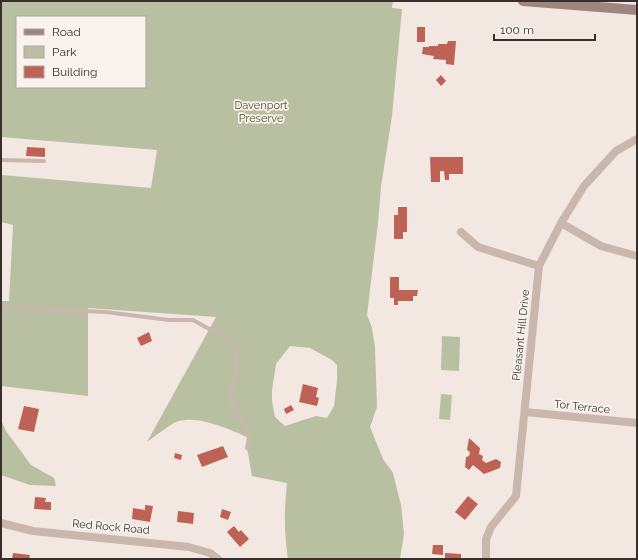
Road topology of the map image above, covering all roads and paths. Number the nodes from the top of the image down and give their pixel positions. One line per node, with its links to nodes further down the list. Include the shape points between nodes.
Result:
1 (523, 1): 2 (street)
2 (599, 4): 3 (street)
3 (637, 10)
4 (637, 139): 7 (street, Pleasant Hill Drive, via 616,151 584,186)
5 (1, 160): 6 (lane)
6 (44, 161)
7 (561, 223): 9 (street, via 601,246); 10 (street, Pleasant Hill Drive)
8 (461, 232): 10 (street, via 478,247)
9 (637, 256)
10 (539, 266): 12 (street, Pleasant Hill Drive)
11 (1, 307): 14 (lane, via 106,312 169,320 193,320 222,334 235,346 236,376 231,389 232,407 245,426 249,438)
12 (525, 412): 13 (street, Tor Terrace); 17 (street, Pleasant Hill Drive, via 516,496 491,528 486,539)
13 (637, 423)
14 (247, 448)
15 (1, 523): 16 (street, Red Rock Road, via 33,531 189,546)
16 (218, 559)
17 (486, 559)

